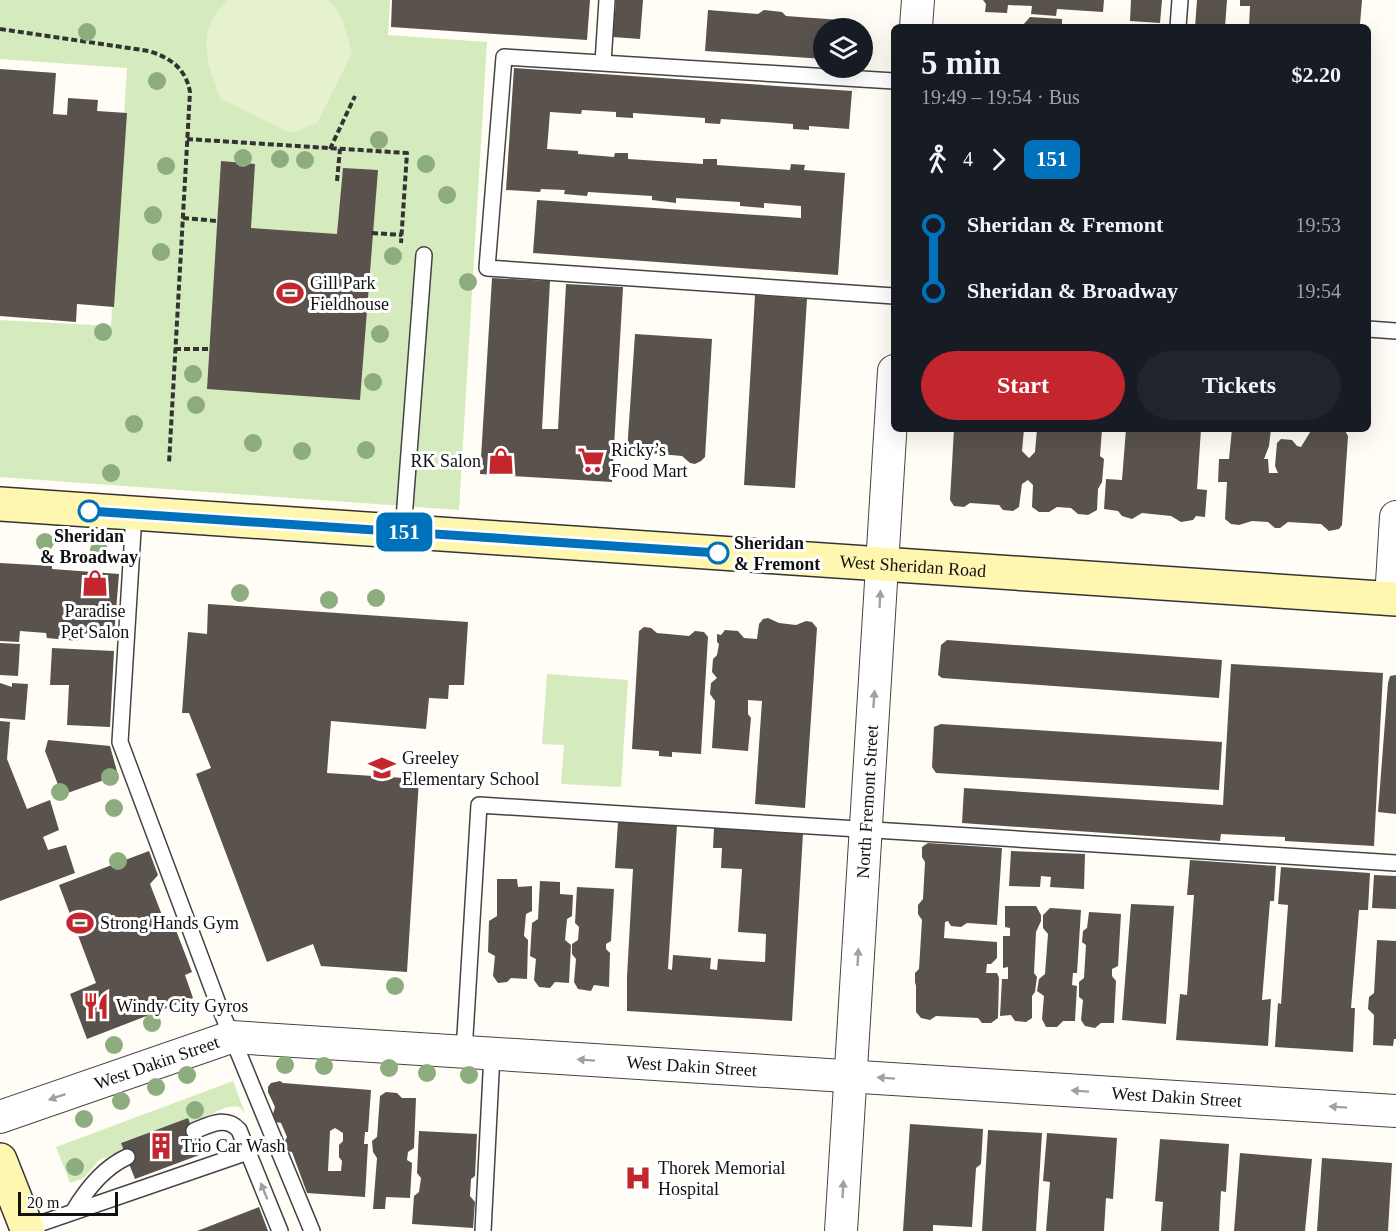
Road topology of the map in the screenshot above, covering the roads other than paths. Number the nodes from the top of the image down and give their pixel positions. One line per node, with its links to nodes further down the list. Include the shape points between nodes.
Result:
1 (607, 0): 6 (lane)
2 (918, 0): 4 (street)
3 (1180, 0): 5 (lane)
4 (916, 24)
5 (1178, 24)
6 (603, 63): 7 (lane); 9 (lane, via 504,57 487,268)
7 (891, 81)
8 (424, 255): 16 (lane)
9 (891, 296)
10 (1371, 329): 11 (lane)
11 (1396, 331)
12 (891, 420): 17 (street, North Fremont Street)
13 (0, 504): 14 (street, West Sheridan Road)
14 (134, 514): 16 (street, West Sheridan Road); 21 (lane, via 120,742)
15 (1396, 517): 18 (street)
16 (403, 532): 17 (street, West Sheridan Road)
17 (882, 565): 18 (street, West Sheridan Road); 19 (street, North Fremont Street, one-way to 17)
18 (1394, 599)
19 (866, 830): 20 (lane); 22 (lane, via 479,805); 23 (street, North Fremont Street, one-way to 19)
20 (1396, 863)
21 (231, 1037): 22 (street, West Dakin Street); 25 (street, West Dakin Street, one-way to 25); 33 (lane)
22 (478, 1053): 23 (street, West Dakin Street, one-way to 22); 34 (lane)
23 (850, 1076): 24 (street, West Dakin Street, one-way to 23); 35 (street, North Fremont Street, one-way to 23)
24 (1396, 1111)
25 (0, 1117)
26 (194, 1131): 27 (lane, via 224,1121 233,1123)
27 (248, 1152): 30 (lane); 32 (lane, one-way to 27)
28 (127, 1157): 30 (lane, via 104,1172)
29 (0, 1160): 31 (street)
30 (73, 1212): 31 (lane)
31 (27, 1230)
32 (280, 1231)
33 (312, 1231)
34 (483, 1231)
35 (841, 1231)

